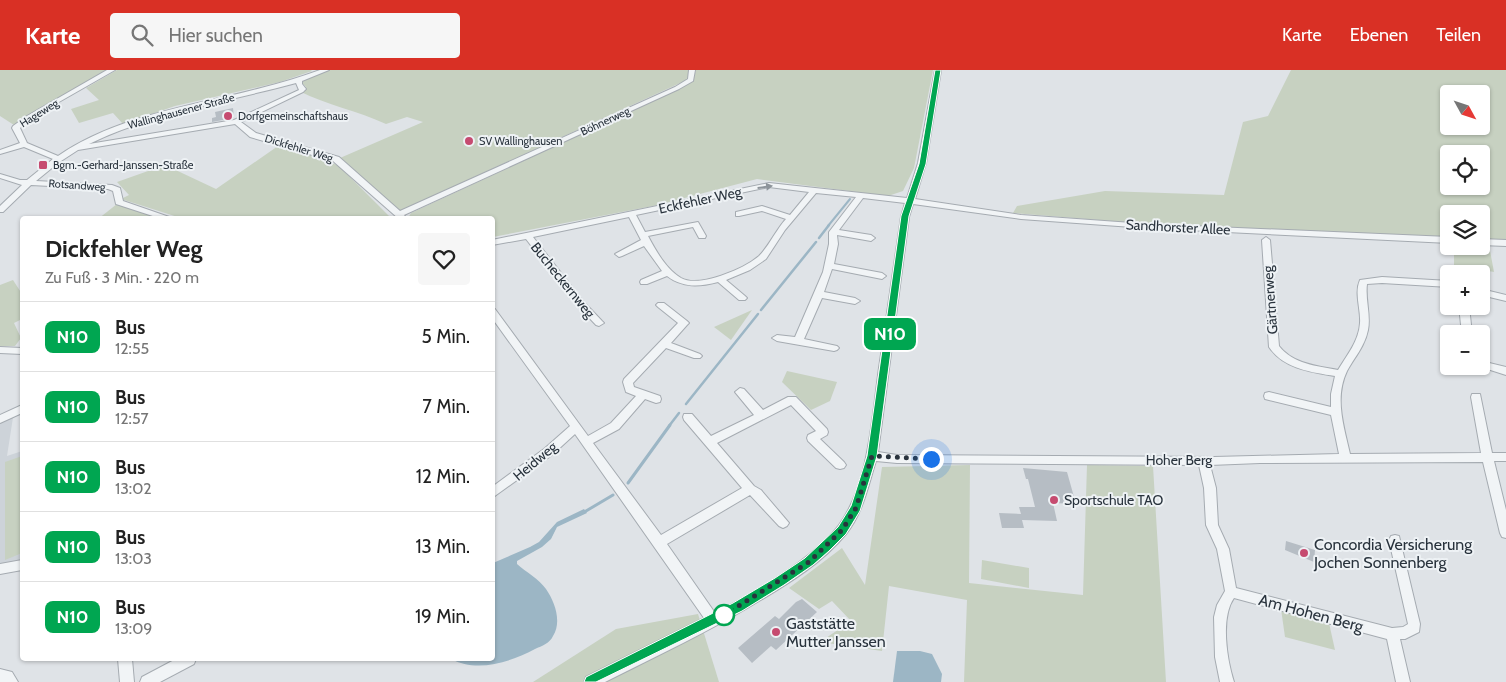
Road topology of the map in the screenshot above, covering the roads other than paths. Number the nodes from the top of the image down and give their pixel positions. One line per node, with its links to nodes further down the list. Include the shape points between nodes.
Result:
1 (112, 70): 7 (street, Hageweg, via 29,117 16,128)
2 (326, 70): 5 (street, Wallinghausener Straße)
3 (692, 70): 20 (street, Böhnerweg, via 691,80 677,88)
4 (938, 70): 15 (street, via 922,164)
5 (299, 80): 6 (street, via 301,91); 8 (street, Wallinghausener Straße, via 147,118)
6 (236, 122): 8 (street, via 83,149); 20 (street, Dickfehler Weg, via 253,135 336,159)
7 (24, 144): 9 (street); 10 (street, Hageweg)
8 (78, 147): 10 (street, Wallinghausener Straße)
9 (0, 152)
10 (59, 159): 12 (street, Wallinghausener Straße)
11 (0, 176): 12 (street)
12 (29, 182): 16 (street, Wallinghausener Straße); 19 (street, Rotsandweg, via 109,187 117,190 119,202)
13 (814, 190): 14 (street, Eckfehler Weg); 18 (street, Eckfehler Weg, one-way to 13, via 769,185); 21 (street)
14 (860, 195): 15 (street, Eckfehler Weg); 22 (street)
15 (909, 201): 28 (street, Sandhorster Allee, via 1021,217); 70 (street)
16 (0, 210)
17 (739, 214): 21 (street, via 762,208)
18 (632, 215): 23 (street, Eckfehler Weg); 26 (street)
19 (162, 216)
20 (401, 216)
21 (792, 218): 36 (street, via 762,257)
22 (834, 232): 25 (street); 33 (street, via 835,245)
23 (528, 236): 29 (street, Eckfehler Weg); 46 (street, Bucheckernweg)
24 (702, 236): 26 (street, via 695,224)
25 (871, 238)
26 (644, 239): 32 (street); 34 (street)
27 (1266, 240): 56 (street, Gärtnerweg, via 1274,347 1287,360)
28 (1440, 240)
29 (495, 242)
30 (1490, 242): 31 (street)
31 (1506, 243)
32 (619, 254)
33 (829, 266): 35 (street); 39 (street)
34 (669, 272): 36 (street, via 680,282 697,284); 37 (street)
35 (882, 276)
36 (719, 279): 41 (street)
37 (644, 282)
38 (1440, 283): 56 (street, via 1363,282 1366,321 1362,337)
39 (818, 294): 43 (street); 48 (street)
40 (1490, 294): 42 (street)
41 (742, 298)
42 (1506, 298)
43 (855, 301)
44 (662, 305): 49 (street, via 684,323)
45 (495, 315): 67 (street)
46 (599, 323)
47 (777, 338): 48 (street)
48 (798, 341): 50 (street)
49 (664, 344): 53 (street); 58 (street, via 628,382 630,389)
50 (834, 348)
51 (0, 350): 52 (street)
52 (20, 351)
53 (697, 356)
54 (1490, 367): 55 (street)
55 (1506, 371)
56 (1341, 374): 63 (street, via 1335,395)
57 (740, 392): 64 (street)
58 (643, 395): 61 (street); 68 (street, via 615,426)
59 (1269, 396): 63 (street)
60 (1476, 397): 71 (street)
61 (656, 399)
62 (20, 410): 66 (street)
63 (1337, 412): 72 (street)
64 (761, 415): 69 (street); 75 (street, via 792,400 823,432 812,438)
65 (688, 417): 69 (street)
66 (0, 419)
67 (576, 426): 68 (street); 77 (street, Heidweg)
68 (586, 442): 81 (street)
69 (710, 442): 76 (street)
70 (872, 456): 74 (street, Hoher Berg, via 897,459); 85 (street, via 856,508 842,530 802,566)
71 (1487, 457): 72 (street, Hoher Berg); 73 (street, Hoher Berg); 79 (street)
72 (1346, 458): 74 (street, Hoher Berg)
73 (1506, 458)
74 (1203, 460): 84 (street, via 1210,488 1212,525 1223,549)
75 (840, 465)
76 (750, 489): 78 (street); 81 (street)
77 (495, 492)
78 (783, 523)
79 (1506, 533)
80 (1395, 540): 86 (street, via 1414,628)
81 (659, 542): 85 (street)
82 (20, 566): 83 (street)
83 (0, 569)
84 (1231, 592): 86 (street, Am Hohen Berg); 94 (street, via 1220,616)
85 (713, 620): 93 (street)
86 (1392, 634): 95 (street)
87 (125, 661): 91 (street)
88 (185, 661): 92 (street)
89 (0, 676): 90 (street)
90 (11, 682)
91 (127, 682)
92 (147, 682)
93 (591, 682)
94 (1227, 682)
95 (1403, 682)

